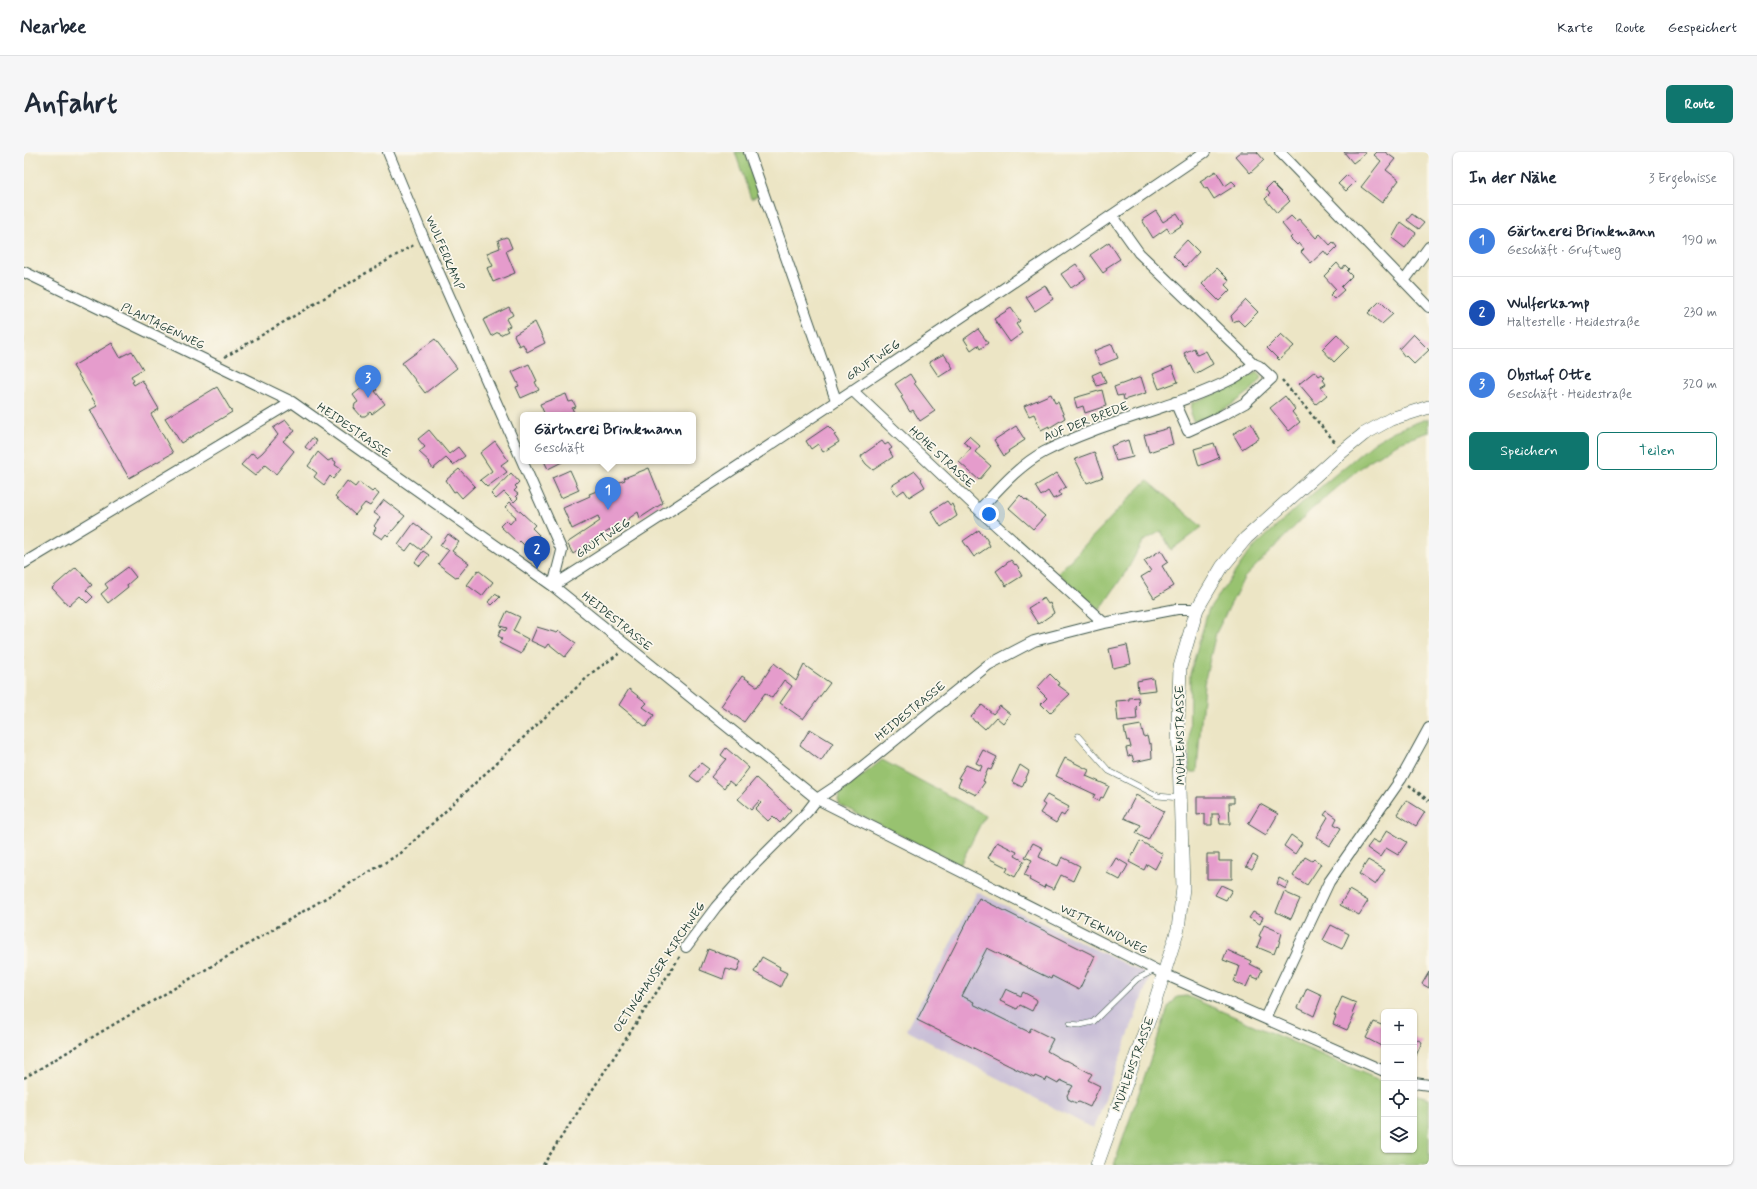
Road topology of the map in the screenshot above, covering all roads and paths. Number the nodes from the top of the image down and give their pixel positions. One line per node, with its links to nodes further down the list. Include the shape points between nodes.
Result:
1 (388, 152): 6 (street, WULFERKAMP)
2 (749, 152): 15 (street)
3 (1205, 152): 5 (street, GRUFTWEG)
4 (1280, 152): 9 (street)
5 (1112, 215): 11 (street, via 1139,253); 14 (street, GRUFTWEG)
6 (424, 239): 12 (path); 20 (street, WULFERKAMP)
7 (1429, 247): 9 (street)
8 (24, 272): 12 (street, PLANTAGENWEG)
9 (1404, 281): 10 (street)
10 (1429, 307)
11 (1254, 364): 13 (street); 17 (street, AUF DER BREDE, via 1232,379)
12 (213, 365): 16 (street, PLANTAGENWEG)
13 (1272, 378): 17 (street, via 1245,403 1188,431); 19 (path, via 1283,380)
14 (852, 390): 15 (street, GRUFTWEG); 22 (street, HOHE STRASSE)
15 (836, 400): 24 (street, GRUFTWEG)
16 (292, 402): 23 (street); 24 (street, HEIDESTRASSE)
17 (1176, 402): 22 (street, AUF DER BREDE, via 1083,434 1043,452 1013,474)
18 (1429, 407): 19 (street, MÜHLENSTRASSE, via 1391,419 1364,434)
19 (1343, 451): 25 (street, MÜHLENSTRASSE, via 1246,538 1222,567)
20 (520, 456)
21 (524, 464): 24 (street, WULFERKAMP, via 562,551)
22 (979, 510): 26 (street, HOHE STRASSE)
23 (24, 563)
24 (553, 586): 27 (street, HEIDESTRASSE)
25 (1197, 609): 26 (street, HEIDESTRASSE, via 1177,609); 31 (street, MÜHLENSTRASSE, via 1180,667 1178,722)
26 (1104, 623): 32 (street, HEIDESTRASSE, via 1034,641 988,665 847,779)
27 (629, 647): 32 (street, HEIDESTRASSE); 39 (path, via 593,672 401,853)
28 (1429, 728): 30 (street)
29 (1078, 736): 31 (lane, via 1109,771 1158,796)
30 (1401, 779): 33 (path); 36 (street, via 1329,882)
31 (1181, 798): 35 (street, MÜHLENSTRASSE, via 1183,888 1178,929)
32 (817, 799): 34 (street, OETINGHAUSER KIRCHWEG, via 716,907); 35 (street, WITTEKINDWEG)
33 (1429, 801)
34 (686, 947): 42 (path, OETINGHAUSER KIRCHWEG)
35 (1160, 972): 36 (street, WITTEKINDWEG); 37 (lane, via 1137,979 1093,1022); 43 (street, MÜHLENSTRASSE)
36 (1266, 1018): 38 (street, WITTEKINDWEG)
37 (1070, 1024)
38 (1381, 1070)
39 (24, 1078)
40 (1417, 1083): 41 (street)
41 (1429, 1084)
42 (543, 1165)
43 (1097, 1165)

